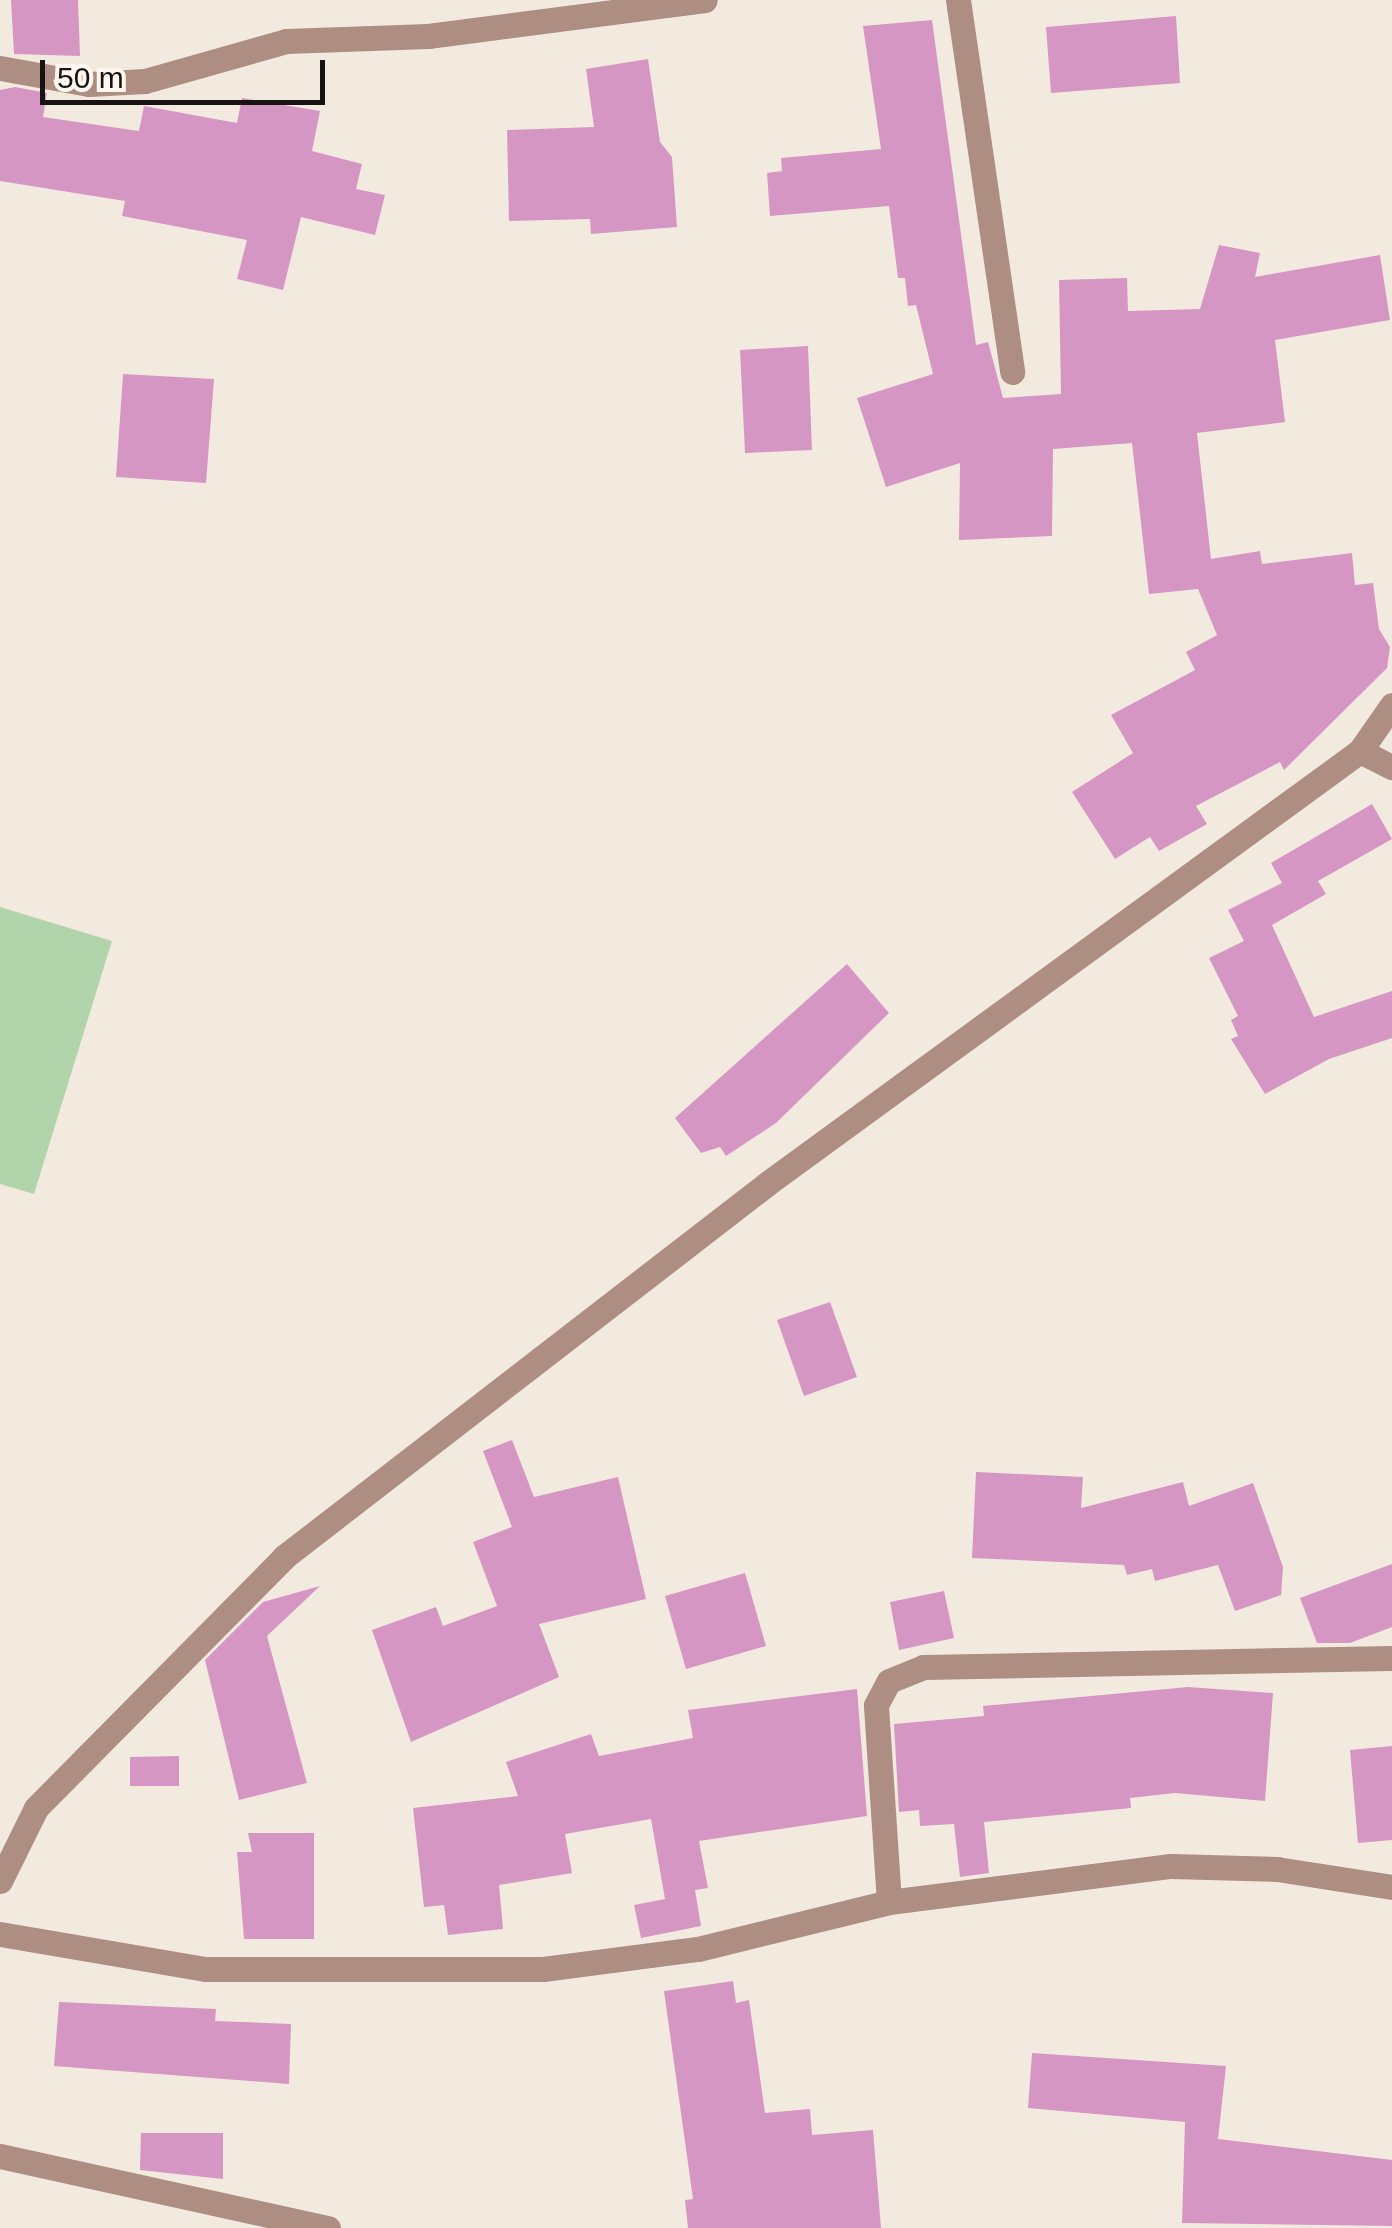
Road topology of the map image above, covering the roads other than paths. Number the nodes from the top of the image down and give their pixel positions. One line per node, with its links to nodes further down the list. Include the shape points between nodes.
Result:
1 (704, 0): 3 (street, via 428,36 286,41 145,81 89,84)
2 (958, 0): 4 (street)
3 (0, 68)
4 (1012, 372)
5 (1392, 705): 6 (street)
6 (1360, 751): 7 (street); 9 (street, via 1158,892 390,1467 148,1688 36,1808)
7 (1392, 767)
8 (1392, 1658): 11 (street, via 923,1667 889,1681 876,1705)
9 (0, 1881)
10 (1392, 1887): 11 (street, via 1277,1869 1172,1866)
11 (889, 1902): 12 (street, via 698,1949 543,1969 205,1968)
12 (0, 1934)
13 (0, 2156): 14 (street)
14 (328, 2228)

